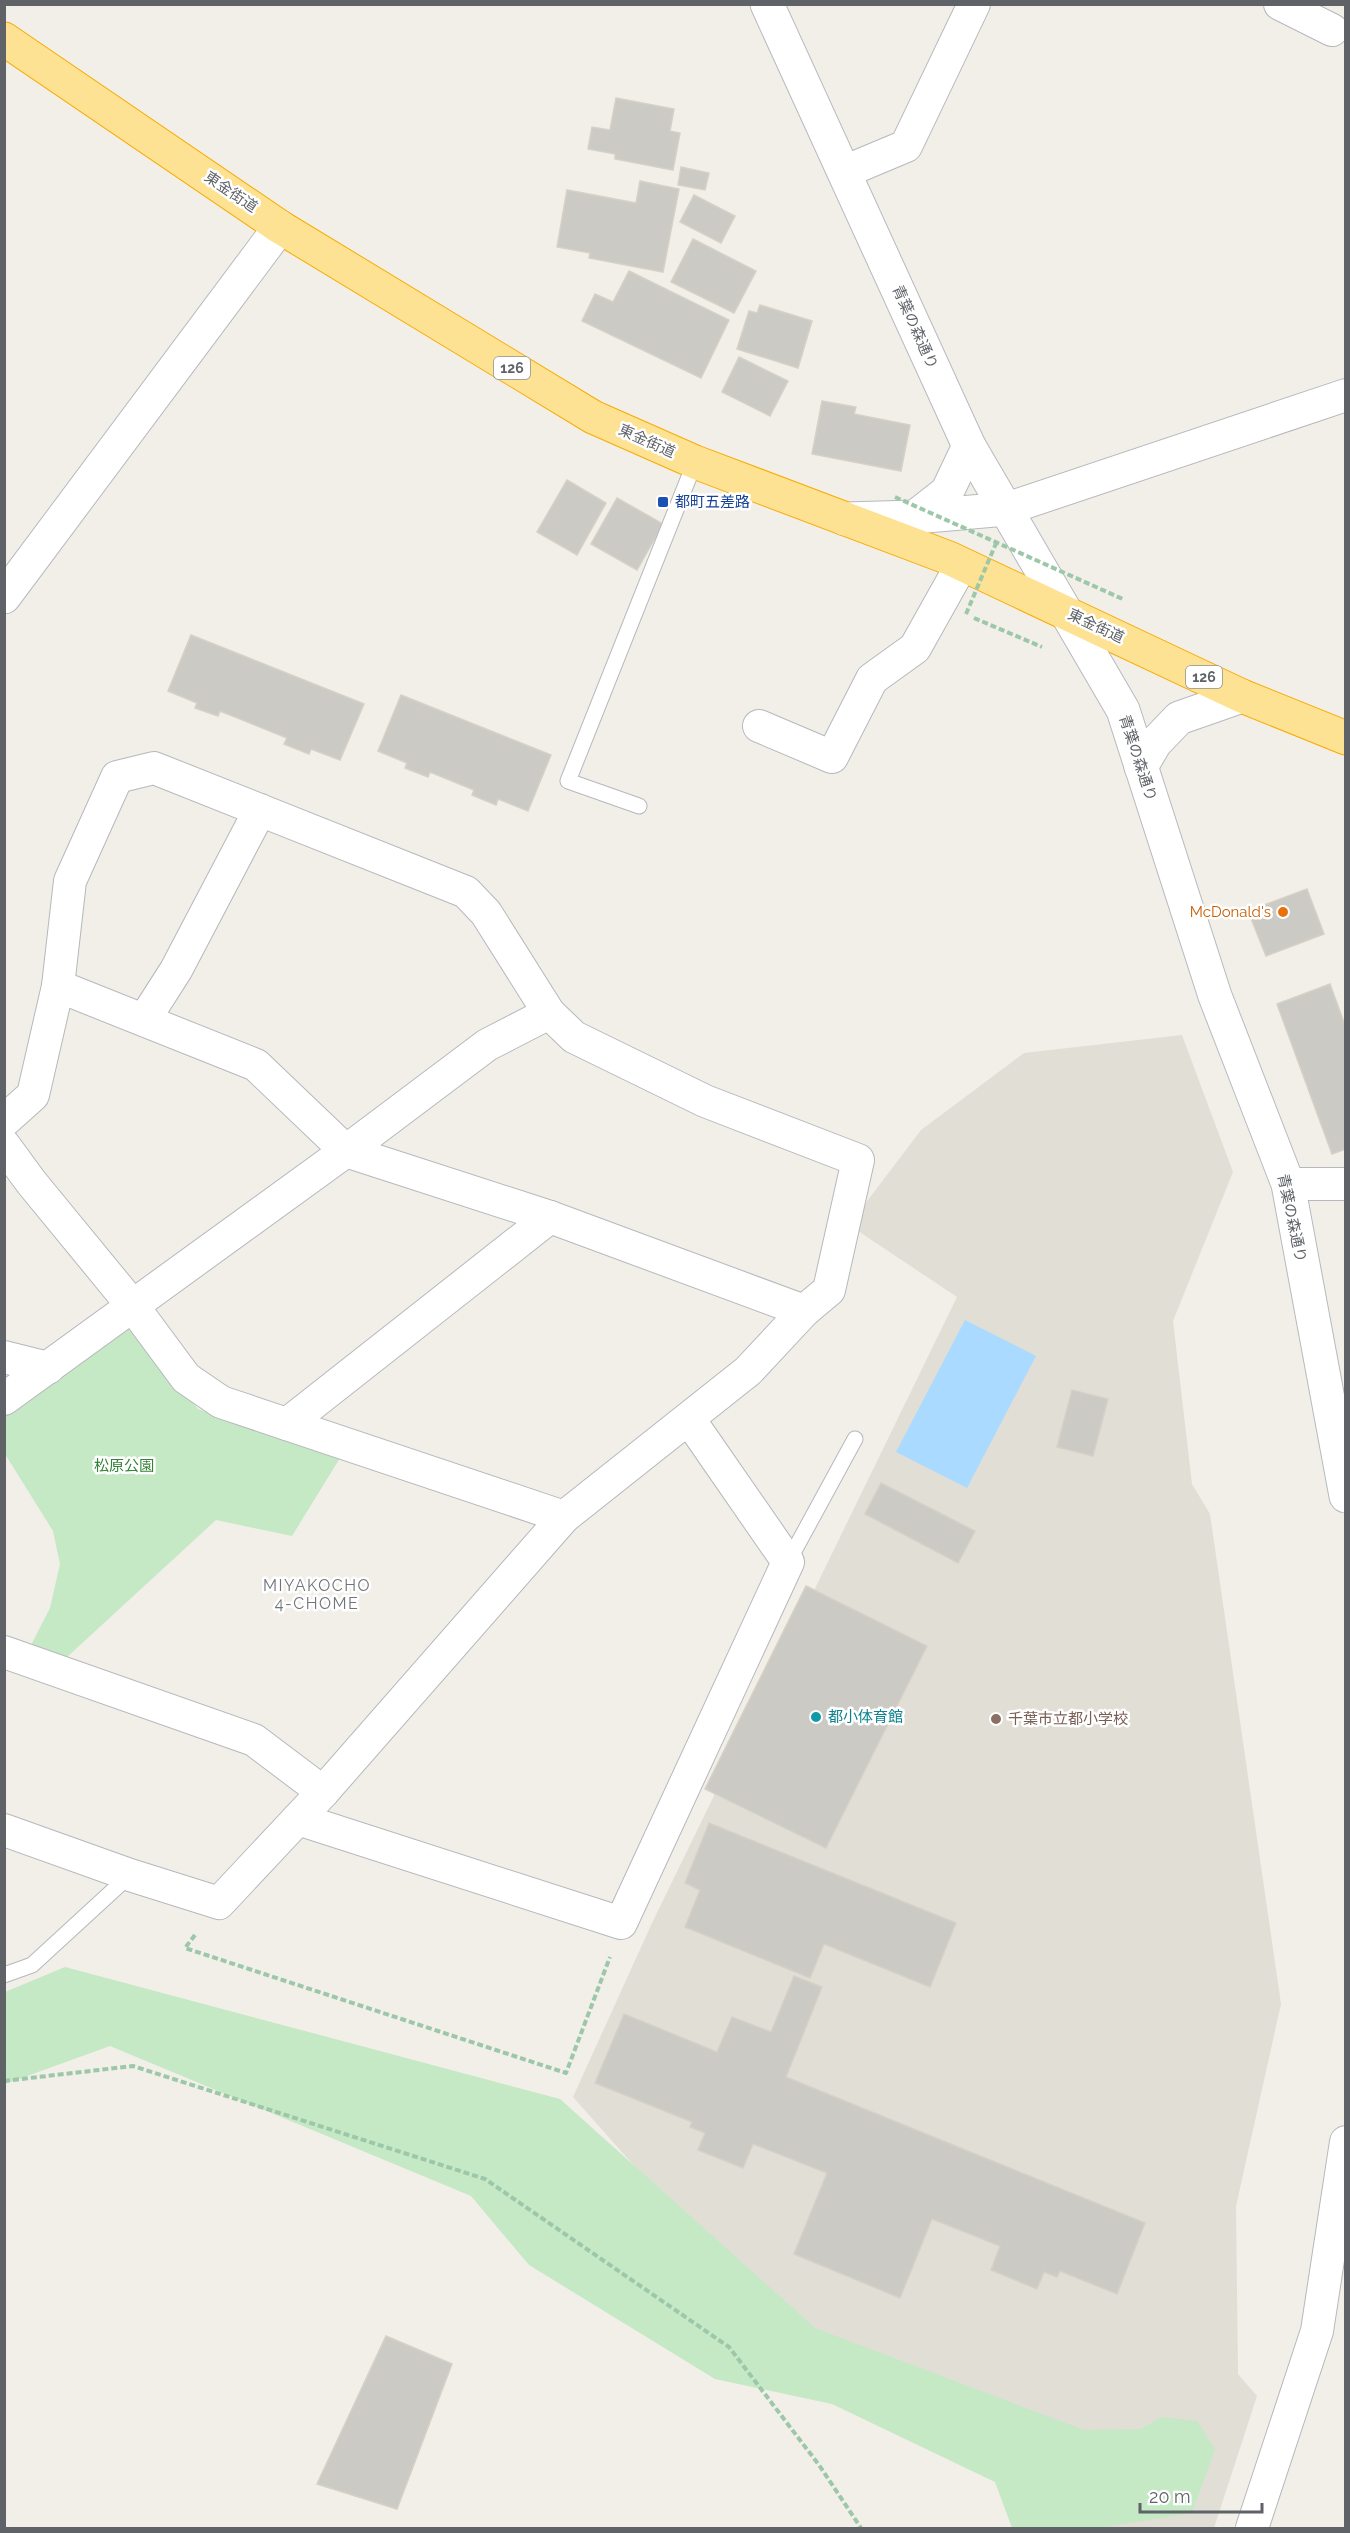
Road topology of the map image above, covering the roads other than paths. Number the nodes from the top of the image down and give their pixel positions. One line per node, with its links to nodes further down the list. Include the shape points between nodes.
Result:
1 (767, 4): 6 (street, 青葉の森通り)
2 (974, 4): 6 (street, via 906,146)
3 (1280, 4): 4 (street)
4 (1332, 30)
5 (4, 39): 7 (highway, 東金街道 / 126)
6 (844, 172): 9 (street, 青葉の森通り)
7 (280, 227): 10 (highway, 東金街道 / 126, via 592,417); 15 (street)
8 (1346, 395): 12 (street)
9 (969, 446): 11 (street, via 946,492); 12 (street, 青葉の森通り)
10 (695, 462): 13 (highway, 東金街道 / 126); 21 (lane, via 568,781)
11 (905, 507): 12 (street); 13 (street)
12 (1006, 509): 16 (street, 青葉の森通り)
13 (845, 519): 14 (highway, 東金街道 / 126)
14 (962, 564): 16 (highway, 東金街道 / 126); 18 (street, via 915,648 872,679 832,757)
15 (4, 597)
16 (1064, 611): 17 (highway, 東金街道 / 126); 20 (street, 青葉の森通り, via 1123,710)
17 (1242, 696): 19 (highway, 東金街道 / 126); 20 (street, via 1179,718 1155,743)
18 (759, 726)
19 (1346, 738)
20 (1141, 767): 30 (street, 青葉の森通り, via 1215,996)
21 (639, 806)
22 (260, 810): 23 (street, via 154,768 117,777 70,881); 24 (street, via 466,892 486,913); 25 (street, via 176,970)
23 (58, 986): 25 (street); 26 (street, via 33,1095)
24 (549, 1013): 28 (street, via 487,1045); 34 (street, via 574,1037 705,1101 858,1160 829,1290)
25 (144, 1020): 28 (street, via 256,1065)
26 (4, 1121)
27 (4, 1145): 29 (street)
28 (346, 1151): 32 (street); 33 (street)
29 (18, 1179): 33 (street)
30 (1288, 1184): 31 (street); 41 (street, 青葉の森通り)
31 (1346, 1184)
32 (550, 1217): 34 (street); 39 (street)
33 (132, 1305): 36 (street); 39 (street, via 186,1378 221,1402)
34 (804, 1311): 38 (street, via 748,1371)
35 (4, 1357): 36 (street)
36 (48, 1368): 37 (street)
37 (4, 1399)
38 (689, 1419): 42 (street); 43 (street)
39 (287, 1424): 42 (street)
40 (855, 1439): 43 (lane)
41 (1345, 1485)
42 (564, 1517): 45 (street)
43 (788, 1562): 46 (street, via 621,1923)
44 (4, 1652): 45 (street, via 254,1740)
45 (323, 1792): 46 (street)
46 (298, 1819): 48 (street, via 219,1903)
47 (4, 1830): 48 (street)
48 (130, 1875): 49 (lane, via 33,1965)
49 (4, 1975)
50 (1346, 2142): 51 (street, via 1317,2331)
51 (1252, 2529)

